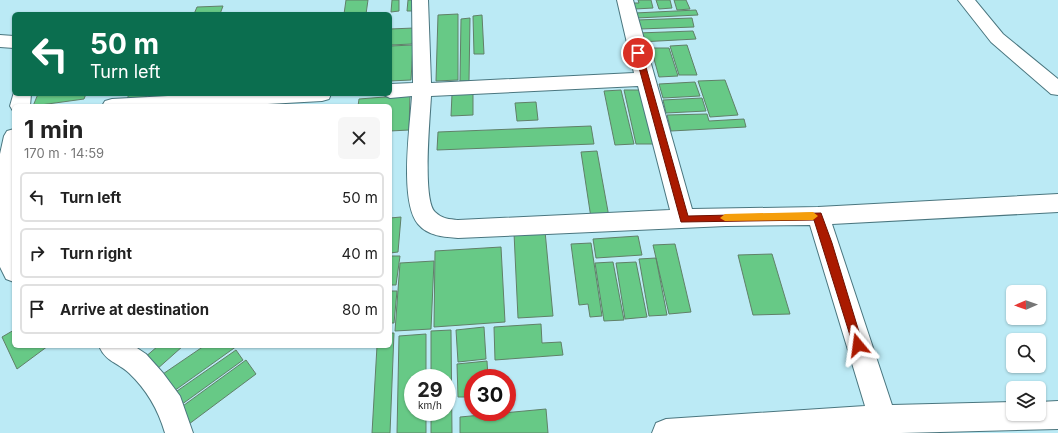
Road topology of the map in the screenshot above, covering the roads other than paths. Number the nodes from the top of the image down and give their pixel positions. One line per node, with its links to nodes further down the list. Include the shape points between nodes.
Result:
1 (420, 0): 7 (street)
2 (625, 0): 6 (street)
3 (966, 0): 8 (street, via 997,38)
4 (0, 41): 5 (street)
5 (12, 42)
6 (645, 79): 7 (street); 15 (street)
7 (422, 89): 9 (street); 15 (street, via 417,188 420,205 426,218 438,227 458,229)
8 (1058, 89)
9 (392, 90)
10 (287, 96): 11 (street)
11 (147, 104)
12 (12, 145): 16 (street, via 2,208)
13 (1058, 203): 14 (street)
14 (818, 216): 15 (street); 19 (street, via 870,384)
15 (684, 220)
16 (7, 259)
17 (115, 348): 20 (street, via 137,362 154,382 170,406)
18 (1058, 415): 19 (street)
19 (886, 426): 21 (street)
20 (179, 433)
21 (666, 433)

